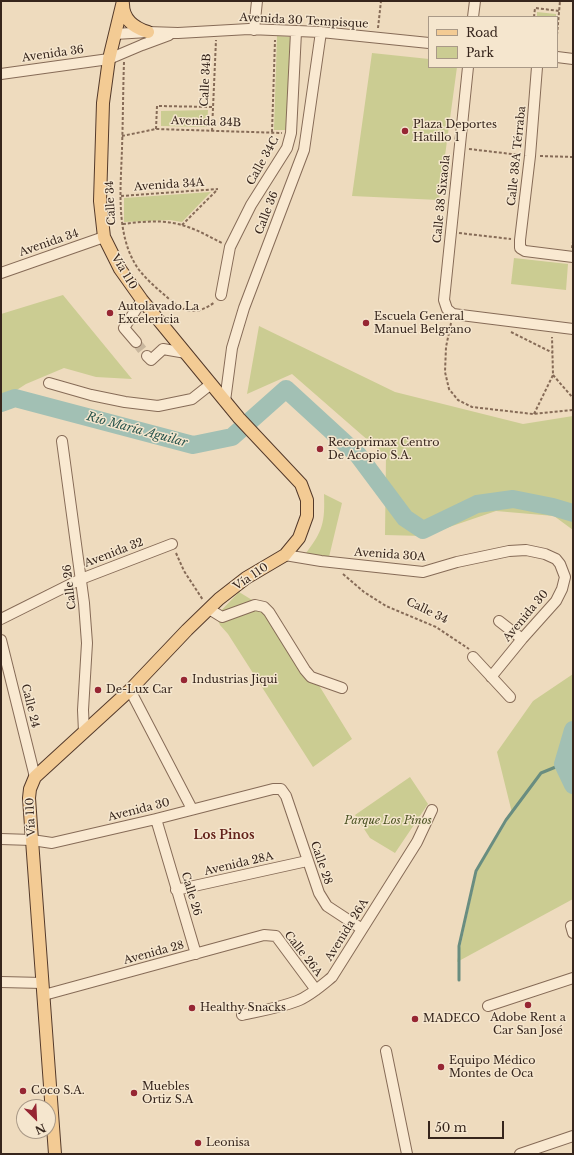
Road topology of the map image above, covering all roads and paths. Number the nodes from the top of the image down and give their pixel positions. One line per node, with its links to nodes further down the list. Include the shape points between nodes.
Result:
1 (123, 1): 13 (main road, via 126,17 131,24 139,30); 17 (main road, Vía 110)
2 (257, 1): 11 (street)
3 (381, 1): 18 (path)
4 (475, 1): 7 (street)
5 (560, 1): 6 (path)
6 (559, 11): 8 (path, via 535,8); 9 (path)
7 (474, 16)
8 (534, 16)
9 (558, 23)
10 (216, 30): 11 (street, Avenida 30 Tempisque); 16 (street, Avenida 30 Tempisque); 27 (path, Calle 34B)
11 (254, 30): 12 (street, Avenida 30 Tempisque)
12 (275, 31): 14 (street, Avenida 30 Tempisque); 30 (path)
13 (148, 32): 16 (street, Avenida 30 Tempisque); 17 (street, Avenida 30 Tempisque)
14 (296, 32): 15 (street, Avenida 30 Tempisque); 31 (street, Calle 34C)
15 (321, 32): 18 (street, Avenida 30 Tempisque); 59 (street, Calle 36, via 304,150 244,308 232,348)
16 (178, 33): 20 (street, Avenida 30 Tempisque)
17 (115, 34): 22 (main road, Vía 110)
18 (377, 37): 19 (street, Avenida 30 Tempisque)
19 (428, 43)
20 (124, 53): 22 (street, Avenida 30 Tempisque); 32 (path, Calle 34)
21 (558, 57): 23 (street)
22 (109, 59): 26 (street, Avenida 36); 40 (main road, Vía 110, via 100,152 100,201)
23 (573, 59)
24 (468, 68): 33 (street, Calle 38 Sixaola)
25 (538, 68): 34 (street, Calle 38A Térraba)
26 (1, 74)
27 (213, 107): 28 (path, via 157,106); 29 (path, Calle 34B)
28 (156, 129): 29 (path, Avenida 34B); 32 (path, Avenida 34B)
29 (212, 131): 30 (path, Avenida 34B)
30 (272, 132): 31 (path, Avenida 34B)
31 (291, 133): 42 (street, Calle 34C, via 287,148 251,205)
32 (122, 136): 36 (path, Calle 34)
33 (460, 148): 34 (path); 39 (street, Calle 38 Sixaola)
34 (530, 156): 35 (path); 41 (street, Calle 38A Térraba)
35 (573, 157)
36 (121, 196): 37 (path, Calle 34); 38 (path, Avenida 34A, via 218,189)
37 (122, 224): 38 (path, via 172,222); 45 (path, Calle 34, via 128,248 137,267 149,282 174,304 192,312 201,311 216,302)
38 (182, 225): 42 (path)
39 (450, 232): 41 (path); 47 (street, Calle 38 Sixaola, via 444,300)
40 (104, 237): 44 (street, Avenida 34); 46 (main road, Vía 110, via 120,270)
41 (520, 244): 43 (street, via 525,251)
42 (230, 247): 45 (street, Calle 34C)
43 (573, 257)
44 (1, 273)
45 (221, 295)
46 (142, 300): 51 (street, via 124,328); 52 (main road, Vía 110)
47 (450, 311): 49 (street); 61 (path, via 445,372 449,389 458,400 472,408)
48 (505, 328): 53 (path)
49 (552, 328): 50 (street); 53 (path)
50 (573, 329)
51 (136, 342)
52 (186, 353): 54 (street, via 163,349 151,360); 57 (main road, Vía 110)
53 (553, 353): 55 (path)
54 (147, 356)
55 (553, 376): 58 (path); 61 (path)
56 (49, 383): 57 (street, via 91,395 158,406 192,399)
57 (211, 384): 59 (main road, Vía 110)
58 (573, 398)
59 (225, 401): 64 (main road, Vía 110, via 301,484 307,500 307,516 299,538)
60 (573, 410): 61 (path)
61 (533, 414)
62 (62, 441): 67 (street, Calle 26)
63 (172, 544): 67 (street, Avenida 32); 68 (path, via 184,571)
64 (285, 555): 65 (street, Avenida 30A, via 423,572 457,562 526,550 545,554); 68 (main road, Vía 110, via 246,578)
65 (560, 564): 71 (street, Avenida 30, via 565,576 556,601)
66 (339, 570): 73 (path, Calle 34, via 364,592 386,606 436,627 474,652)
67 (81, 579): 69 (street, Avenida 32); 78 (street, Calle 26, via 87,643)
68 (209, 609): 75 (street, via 222,617 255,605 264,607 311,677); 76 (main road, Vía 110)
69 (1, 619)
70 (499, 621): 71 (street)
71 (522, 639): 74 (street, Avenida 30)
72 (1, 640): 79 (street, Calle 24)
73 (474, 657): 74 (street)
74 (491, 677): 77 (street)
75 (342, 688)
76 (130, 690): 78 (main road, Vía 110); 81 (street)
77 (510, 697)
78 (84, 732): 79 (main road, Vía 110)
79 (35, 777): 85 (main road, Vía 110, via 29,798)
80 (281, 789): 81 (street, Avenida 30); 86 (street, Calle 28, via 286,796)
81 (192, 809): 83 (street, Avenida 30)
82 (432, 810): 88 (street, Avenida 26A, via 417,842)
83 (156, 819): 85 (street, Avenida 30, via 52,843); 87 (street, Calle 26)
84 (1, 839): 85 (street, Avenida 30)
85 (32, 840): 93 (main road, Vía 110)
86 (308, 861): 87 (street, Avenida 28A); 88 (street, Calle 28, via 319,893 327,906)
87 (176, 890): 90 (street, Calle 26)
88 (362, 929): 94 (street, Avenida 26A, via 332,977)
89 (269, 934): 90 (street, Avenida 28); 94 (street, Calle 26A, via 276,936)
90 (196, 954): 93 (street, Avenida 28)
91 (573, 978): 95 (street)
92 (1, 982): 93 (street, Avenida 28)
93 (44, 989): 99 (main road, Vía 110)
94 (316, 990): 96 (street, Avenida 26A, via 297,1001)
95 (488, 1006)
96 (242, 1015)
97 (386, 1051): 100 (street)
98 (573, 1136): 101 (street)
99 (55, 1154)
100 (407, 1154)
101 (520, 1154)

